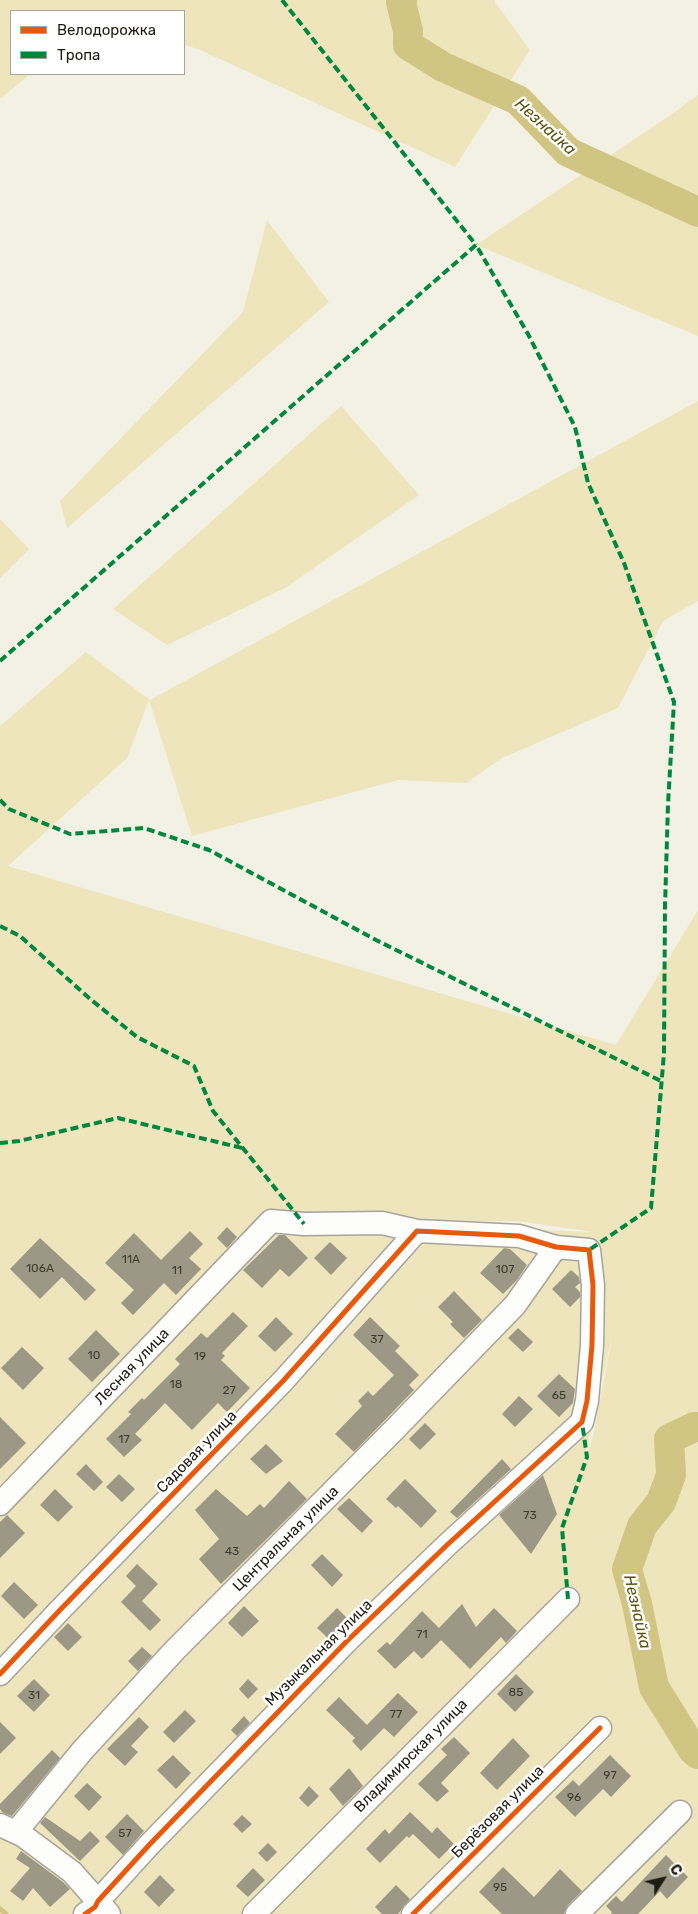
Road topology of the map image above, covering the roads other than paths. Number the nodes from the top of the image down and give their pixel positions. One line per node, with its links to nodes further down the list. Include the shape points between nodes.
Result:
1 (413, 1237): 2 (street, via 518,1236); 3 (street, Лесная улица, via 382,1223 271,1222); 5 (street, Садовая улица, via 283,1381)
2 (556, 1247): 8 (street, Центральная улица, via 515,1305 175,1650); 9 (street, Музыкальная улица, via 589,1250 593,1284 587,1402 582,1422 348,1640 150,1844)
3 (0, 1504)
4 (568, 1598): 10 (street, Владимирская улица)
5 (0, 1674)
6 (600, 1728): 11 (street, Берёзовая улица)
7 (680, 1812): 12 (street)
8 (8, 1829): 9 (street, via 22,1835 72,1872)
9 (98, 1910)
10 (254, 1914)
11 (413, 1914)
12 (577, 1914)

